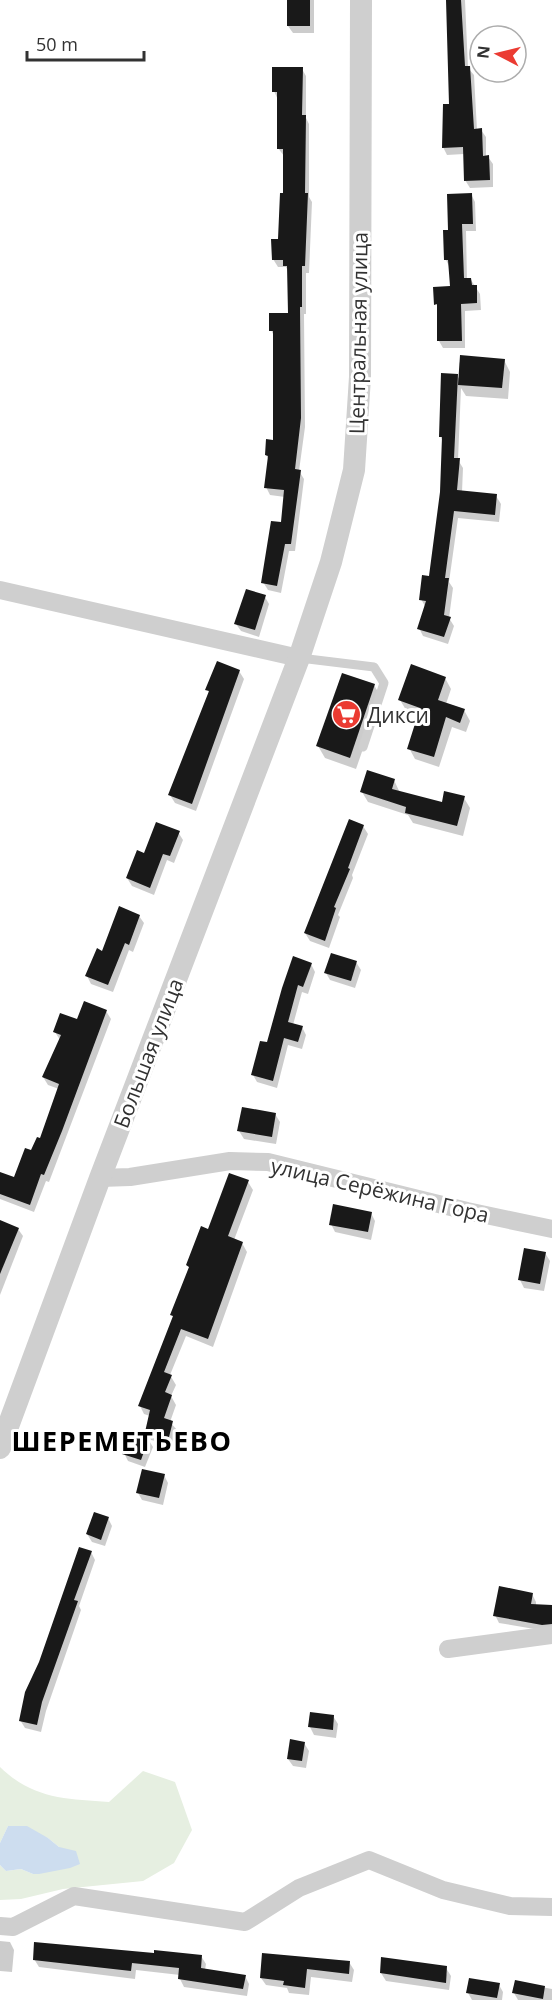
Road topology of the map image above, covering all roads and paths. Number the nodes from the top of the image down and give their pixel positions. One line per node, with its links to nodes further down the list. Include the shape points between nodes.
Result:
1 (361, 0): 3 (street, Центральная улица, via 360,377 354,470 332,562)
2 (0, 590): 3 (street)
3 (299, 658): 4 (lane, via 374,667 384,683); 5 (street, Большая улица)
4 (363, 747)
5 (100, 1178): 6 (street, улица Серёжина Гора, via 230,1161 268,1162); 7 (street, Большая улица)
6 (552, 1229)
7 (0, 1448)
8 (552, 1635): 9 (street)
9 (448, 1649)
10 (552, 1907): 11 (street, via 510,1906 443,1890 369,1860 299,1888 245,1922 74,1896 13,1927)
11 (0, 1926)

